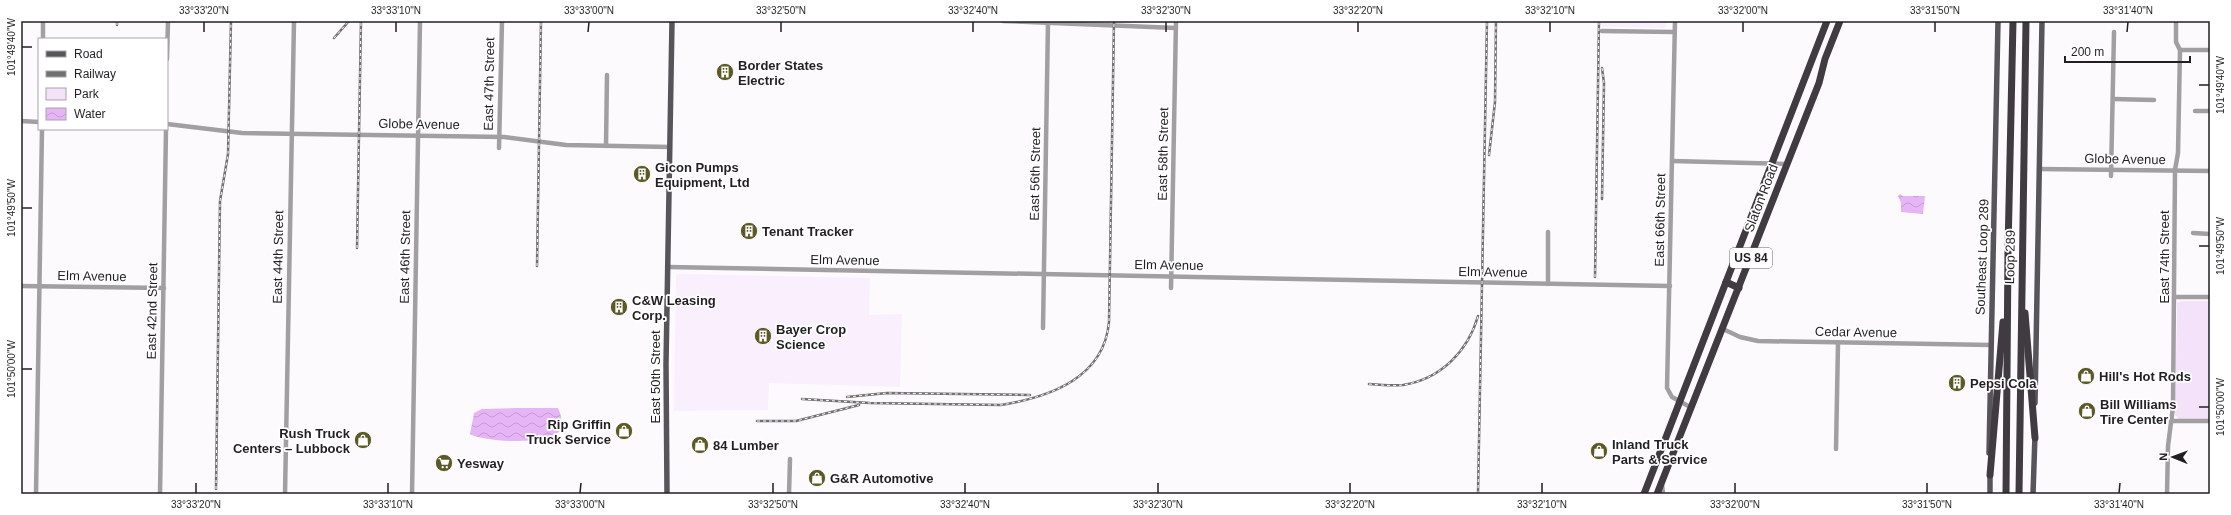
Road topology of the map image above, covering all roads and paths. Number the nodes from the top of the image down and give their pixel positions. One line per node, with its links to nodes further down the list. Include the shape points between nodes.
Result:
1 (43, 21): 23 (street)
2 (168, 21): 24 (street)
3 (294, 21): 38 (street, East 44th Street)
4 (420, 21): 39 (street, East 46th Street)
5 (502, 21): 40 (street, East 47th Street)
6 (672, 21): 42 (main road, East 50th Street)
7 (1003, 21): 18 (street)
8 (1176, 21): 19 (street, East 58th Street)
9 (1675, 21): 21 (street, East 66th Street)
10 (1827, 21): 45 (highway, Slaton Road / US 84)
11 (1840, 21): 46 (highway, Slaton Road / US 84)
12 (1998, 21): 73 (main road, Southeast Loop 289)
13 (2012, 21): 55 (highway, Loop 289)
14 (2026, 21): 27 (highway, Loop 289)
15 (2030, 21): 27 (highway)
16 (2042, 21): 47 (main road)
17 (2176, 21): 25 (street, East 74th Street, via 2176,42)
18 (1048, 22): 19 (street); 57 (street, East 56th Street)
19 (1176, 28): 58 (street, East 58th Street)
20 (1602, 31): 21 (street)
21 (1674, 32): 44 (street, East 66th Street)
22 (2114, 32): 29 (street)
23 (43, 38)
24 (168, 38)
25 (2180, 50): 26 (street); 49 (street, East 74th Street, via 2178,153)
26 (2210, 50)
27 (2025, 57): 59 (highway, Loop 289)
28 (607, 75): 41 (street)
29 (2113, 99): 30 (street); 48 (street)
30 (2154, 100)
31 (2195, 111): 32 (street)
32 (2210, 111)
33 (21, 121): 34 (street)
34 (38, 122)
35 (168, 124): 38 (street, Globe Avenue, via 228,132)
36 (42, 130): 63 (street)
37 (166, 130): 65 (street, East 42nd Street)
38 (292, 134): 39 (street, Globe Avenue); 85 (street, East 44th Street)
39 (418, 136): 40 (street, Globe Avenue); 86 (street, East 46th Street)
40 (500, 137): 41 (street, Globe Avenue, via 553,144); 43 (street, East 47th Street)
41 (606, 146): 42 (street, Globe Avenue)
42 (670, 147): 56 (main road, East 50th Street)
43 (499, 148)
44 (1672, 162): 45 (street); 64 (street, East 66th Street)
45 (1772, 163): 46 (street); 60 (highway, Slaton Road / US 84)
46 (1787, 164): 67 (highway, Slaton Road / US 84)
47 (2039, 169): 48 (street, Globe Avenue); 78 (main road)
48 (2112, 169): 49 (street, Globe Avenue); 51 (street)
49 (2175, 170): 50 (street, Globe Avenue); 68 (street, East 74th Street)
50 (2210, 171)
51 (2111, 176)
52 (1548, 232): 61 (street)
53 (2193, 233): 54 (street)
54 (2210, 234)
55 (2008, 250): 81 (highway); 93 (highway, Loop 289)
56 (668, 268): 57 (street, Elm Avenue); 87 (main road, East 50th Street, via 665,397)
57 (1044, 274): 58 (street, Elm Avenue); 70 (street, East 56th Street)
58 (1172, 276): 61 (street, Elm Avenue); 66 (street, East 58th Street)
59 (2021, 276): 78 (highway); 94 (highway, Loop 289)
60 (1726, 282): 67 (highway); 74 (highway, Slaton Road / US 84)
61 (1548, 284): 64 (street, Elm Avenue)
62 (21, 286): 63 (street, Elm Avenue)
63 (39, 286): 65 (street, Elm Avenue); 83 (street)
64 (1670, 286): 74 (street, East 66th Street, via 1667,388 1669,394)
65 (164, 288): 84 (street, East 42nd Street)
66 (1171, 288)
67 (1739, 288): 71 (highway, Slaton Road / US 84)
68 (2175, 297): 69 (street); 76 (street, East 74th Street)
69 (2210, 297)
70 (1043, 328)
71 (1723, 329): 72 (street, Cedar Avenue, via 1758,341); 75 (highway, Slaton Road / US 84)
72 (1838, 343): 73 (street, Cedar Avenue); 79 (street)
73 (1991, 345): 81 (main road, Southeast Loop 289)
74 (1679, 402): 75 (street, East 66th Street); 89 (highway, Slaton Road / US 84)
75 (1690, 407): 82 (highway, Slaton Road / US 84)
76 (2171, 420): 77 (street); 96 (street, East 74th Street)
77 (2210, 421)
78 (2035, 438): 95 (main road)
79 (1836, 449)
80 (790, 459): 88 (street)
81 (1990, 475): 92 (main road, Southeast Loop 289)
82 (1662, 481): 90 (highway, Slaton Road / US 84); 91 (street)
83 (36, 494)
84 (160, 494)
85 (285, 494)
86 (412, 494)
87 (667, 494)
88 (790, 494)
89 (1644, 494)
90 (1657, 494)
91 (1663, 494)
92 (1990, 494)
93 (2006, 494)
94 (2019, 494)
95 (2034, 494)
96 (2167, 494)

